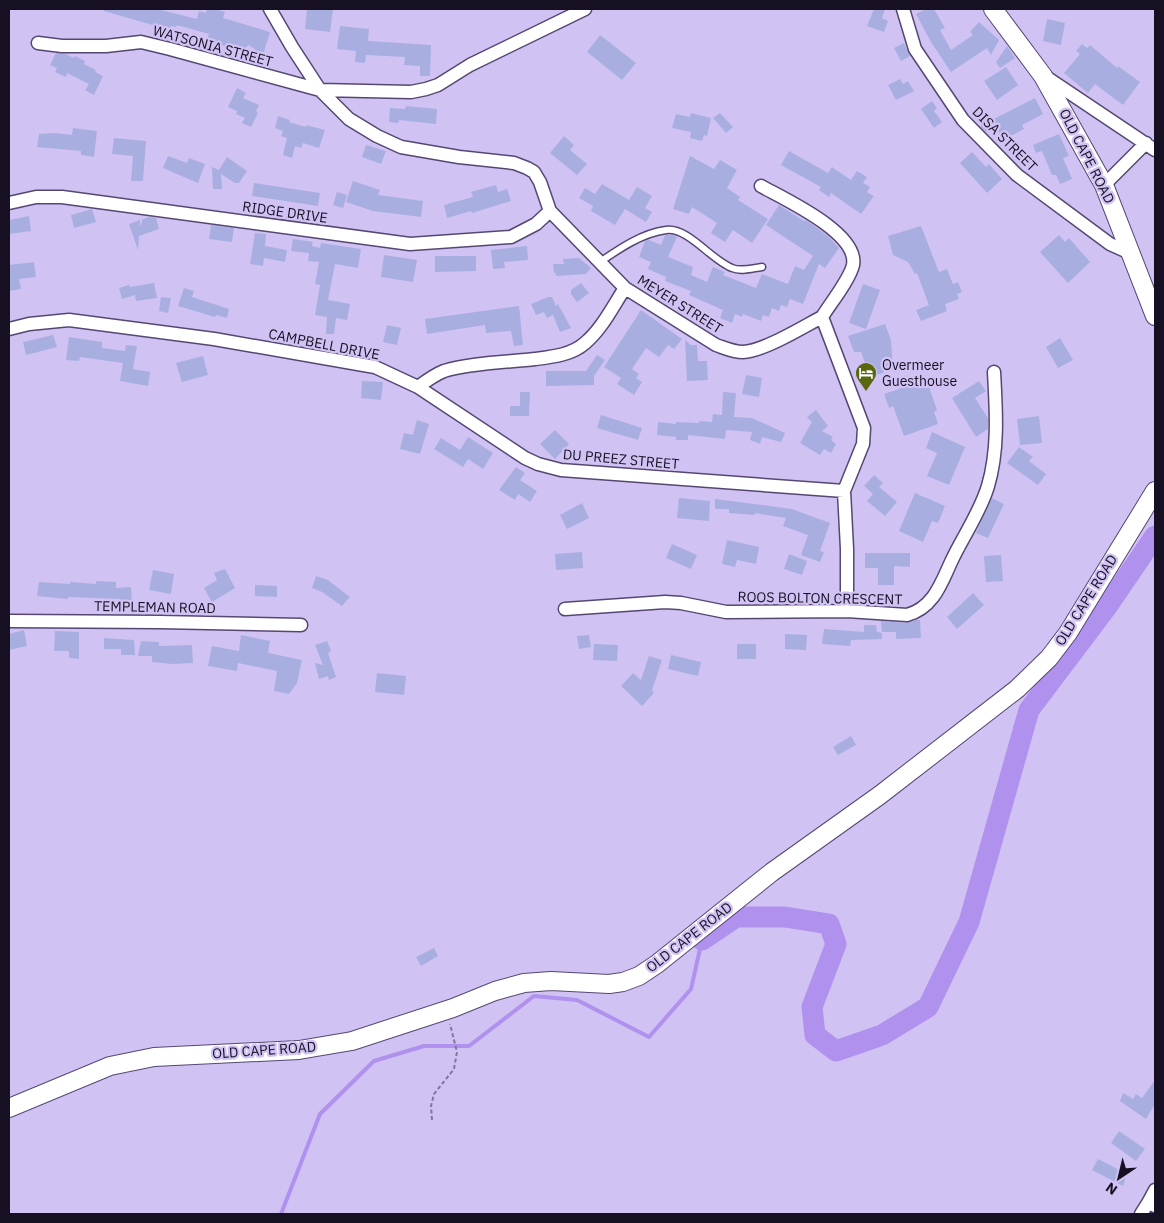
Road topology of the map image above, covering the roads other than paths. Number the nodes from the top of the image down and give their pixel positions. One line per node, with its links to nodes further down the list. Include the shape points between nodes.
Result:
1 (270, 9): 7 (street, MEYER STREET)
2 (585, 9): 7 (street, WATSONIA STREET, via 426,89 411,92)
3 (903, 9): 13 (street, DISA STREET, via 914,50 964,120 1017,175 1103,240)
4 (993, 9): 6 (street, OLD CAPE ROAD)
5 (38, 43): 7 (street, WATSONIA STREET, via 106,46 141,42)
6 (1044, 76): 8 (street); 9 (street, OLD CAPE ROAD)
7 (320, 90): 12 (street, MEYER STREET, via 350,119 401,147 514,163 527,168 540,182)
8 (1150, 146): 9 (street)
9 (1104, 185): 13 (street, OLD CAPE ROAD)
10 (761, 186): 18 (street, via 827,225 851,249 853,265)
11 (9, 203): 12 (street, RIDGE DRIVE, via 36,197 62,197 410,244 511,237 536,224)
12 (550, 211): 14 (street, MEYER STREET)
13 (1130, 253): 17 (street, OLD CAPE ROAD)
14 (600, 262): 15 (lane, via 630,242 673,230 733,269); 16 (street, MEYER STREET)
15 (762, 267)
16 (625, 288): 18 (street, MEYER STREET, via 716,345 741,352 755,350); 21 (street, via 595,334 572,351 551,357 460,367 431,377)
17 (1155, 316)
18 (822, 317): 23 (street, via 864,428 863,444)
19 (9, 329): 21 (street, CAMPBELL DRIVE, via 69,320 214,339 375,367)
20 (994, 372): 25 (street, ROOS BOLTON CRESCENT, via 995,446 988,485 936,594 925,606 907,615)
21 (418, 387): 23 (street, DU PREEZ STREET, via 518,453 538,464 561,470)
22 (1155, 490): 28 (street, OLD CAPE ROAD, via 1068,633 1049,658 1017,690 639,976 609,984 524,983 343,1043 299,1050 154,1057 110,1066)
23 (844, 491): 25 (street)
24 (565, 609): 25 (street, ROOS BOLTON CRESCENT, via 665,602 726,612)
25 (847, 611)
26 (9, 621): 27 (street, TEMPLEMAN ROAD)
27 (301, 625)
28 (9, 1108)
29 (1155, 1190): 30 (street)
30 (1148, 1208)

